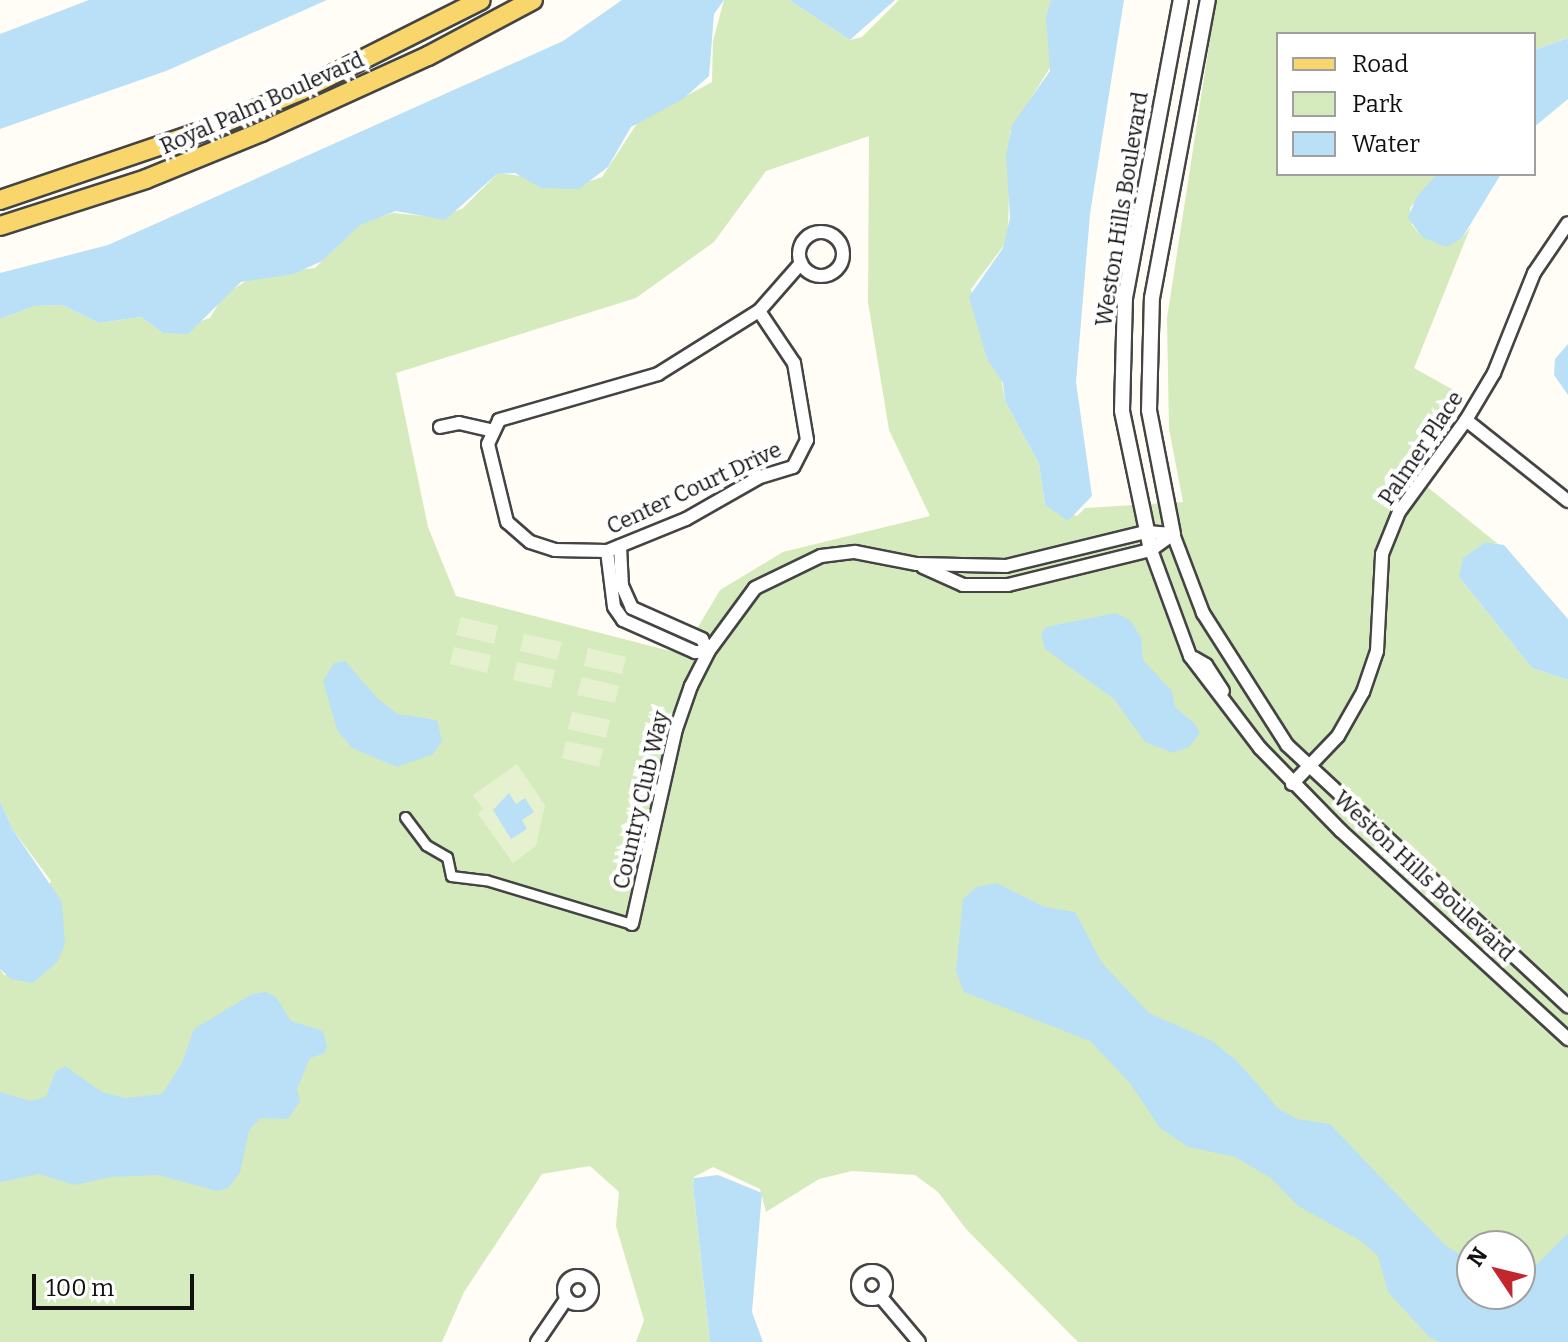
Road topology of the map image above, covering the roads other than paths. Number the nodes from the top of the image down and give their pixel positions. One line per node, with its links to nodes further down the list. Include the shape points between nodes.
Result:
1 (481, 0): 5 (main road, Royal Palm Boulevard, via 288,96)
2 (533, 0): 7 (main road, Royal Palm Boulevard, via 428,56 261,132 146,179)
3 (1181, 0): 14 (street, Weston Hills Boulevard, via 1125,298 1122,411)
4 (1208, 0): 15 (street, Weston Hills Boulevard, via 1152,298 1149,410)
5 (0, 200)
6 (1568, 223): 10 (street, Palmer Place, via 1534,273 1494,373)
7 (0, 226)
8 (801, 263): 9 (street)
9 (759, 311): 12 (street, via 658,374 499,420); 16 (street, Center Court Drive, via 794,363 807,440 803,455 793,467 758,478 686,519)
10 (1466, 420): 13 (street); 22 (street, Palmer Place, via 1399,512 1382,554 1377,651 1363,692 1338,736)
11 (440, 427): 12 (street, via 459,423)
12 (490, 430): 16 (street, Center Court Drive, via 488,444 507,522 530,542 555,550)
13 (1568, 501)
14 (1146, 532): 15 (street, Country Club Way); 17 (street, Weston Hills Boulevard); 18 (street, Country Club Way, via 1006,566)
15 (1173, 534): 17 (street, Country Club Way); 22 (street, Weston Hills Boulevard, via 1221,655)
16 (613, 548): 19 (street); 20 (street)
17 (1151, 550): 18 (street, Country Club Way, via 1008,585 963,585); 23 (street, Weston Hills Boulevard, via 1190,656 1206,665 1254,742)
18 (917, 564): 21 (street, Country Club Way, via 855,552 821,556 785,569 755,588)
19 (627, 598): 20 (street); 21 (street, via 632,608 702,639)
20 (613, 604): 21 (street, via 623,620 695,652)
21 (708, 652): 25 (street, Country Club Way, via 676,729)
22 (1309, 769): 23 (street, Palmer Place); 26 (street, Weston Hills Boulevard)
23 (1292, 784): 27 (street, Weston Hills Boulevard)
24 (405, 817): 25 (street, via 426,845 447,857 451,876 486,880)
25 (632, 924)
26 (1568, 1006)
27 (1568, 1039)
28 (880, 1296): 31 (street)
29 (567, 1298): 30 (street)
30 (537, 1342)
31 (919, 1342)

